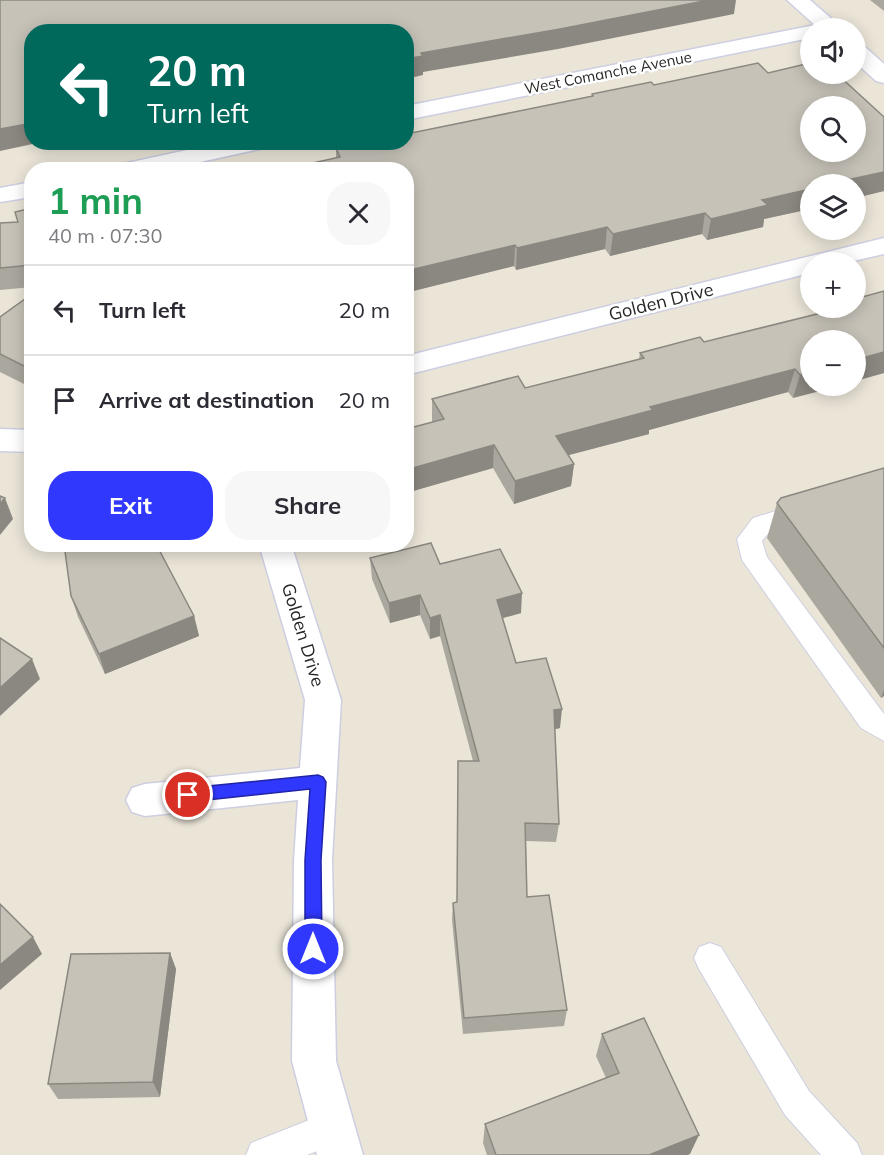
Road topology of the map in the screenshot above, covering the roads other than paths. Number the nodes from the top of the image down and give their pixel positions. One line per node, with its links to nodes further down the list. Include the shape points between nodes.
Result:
1 (797, 0): 2 (street)
2 (818, 18)
3 (800, 34): 6 (street, West Comanche Avenue)
4 (866, 60): 5 (street)
5 (884, 76)
6 (414, 111)
7 (223, 150): 8 (street)
8 (165, 162)
9 (24, 190): 10 (street)
10 (0, 195)
11 (884, 246): 12 (street)
12 (860, 252)
13 (800, 268): 14 (street, Golden Drive)
14 (414, 364)
15 (0, 440): 16 (street)
16 (24, 441)
17 (828, 504): 19 (lane, via 762,524 749,539 755,560 871,720)
18 (277, 552): 20 (street, Golden Drive, via 323,700)
19 (884, 729)
20 (318, 782): 21 (street); 23 (street, Golden Drive, via 313,860 314,1061)
21 (145, 800)
22 (710, 958): 25 (lane, via 797,1103)
23 (336, 1141): 24 (lane)
24 (263, 1155)
25 (845, 1155)

